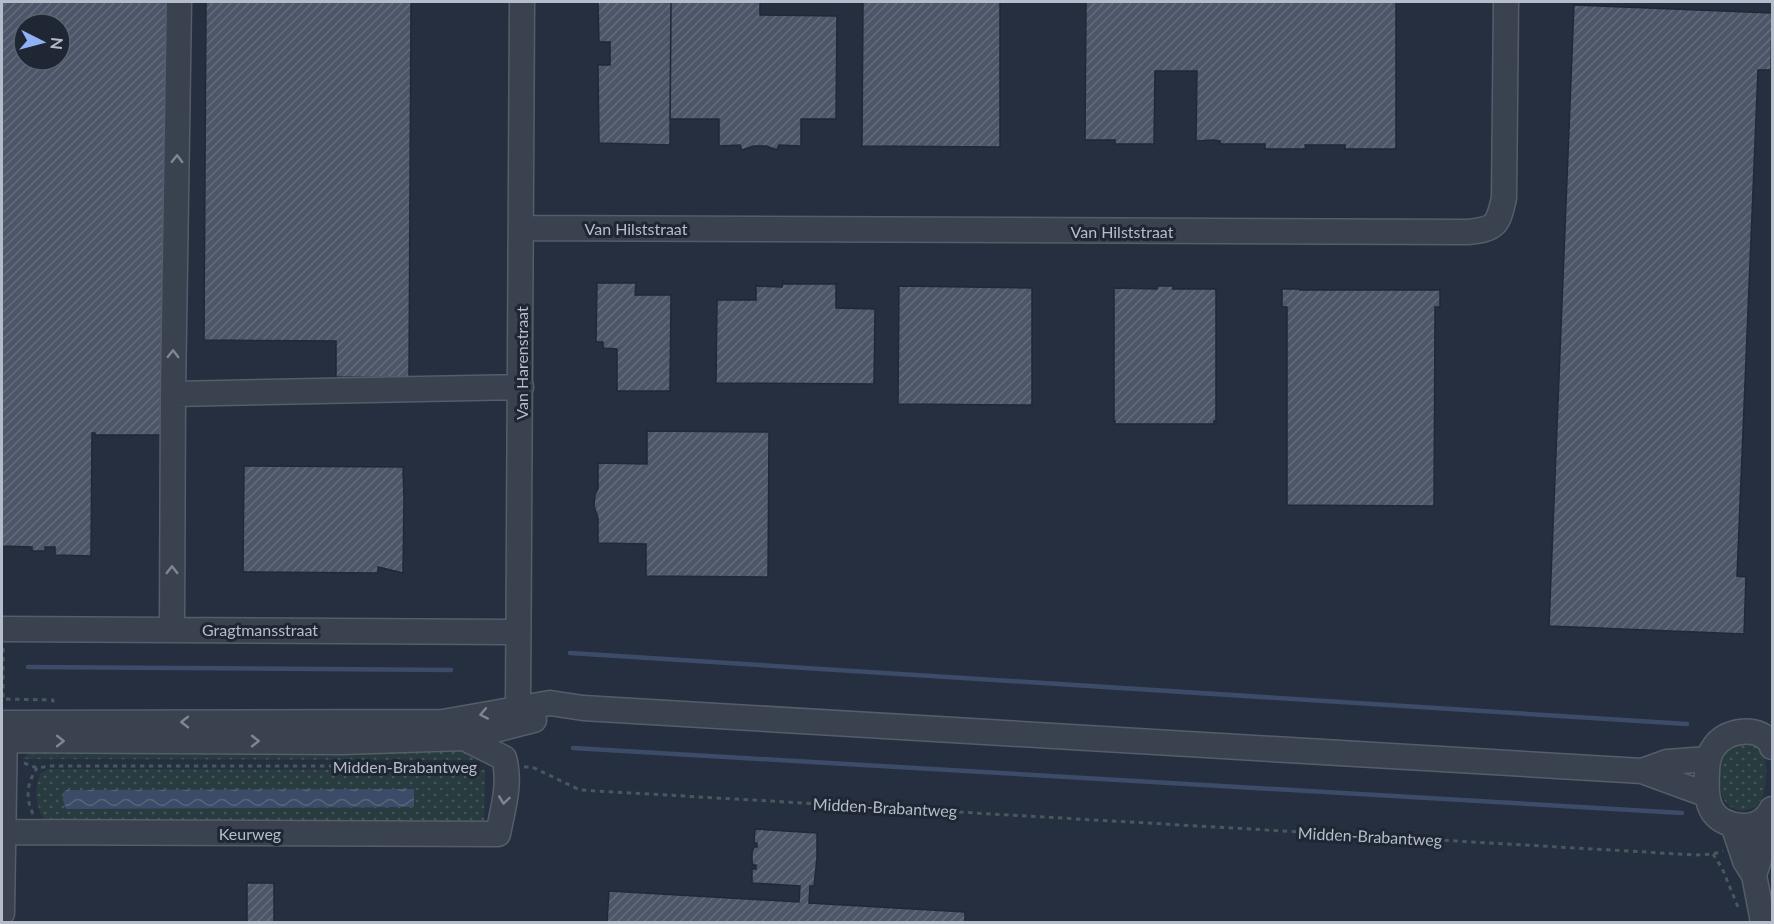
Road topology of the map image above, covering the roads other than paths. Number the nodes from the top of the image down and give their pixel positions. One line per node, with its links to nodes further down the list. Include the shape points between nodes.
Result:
1 (179, 2): 6 (street, one-way to 1)
2 (522, 2): 4 (street, Van Harenstraat)
3 (1506, 2): 4 (street, Van Hilststraat, via 1504,198 1500,217 1482,231)
4 (522, 228): 5 (street, Van Harenstraat)
5 (520, 387): 6 (street); 9 (street, Van Harenstraat)
6 (173, 394): 8 (street, one-way to 6)
7 (3, 628): 8 (street, Gragtmansstraat)
8 (172, 629): 9 (street, Gragtmansstraat)
9 (519, 632): 10 (street, Van Harenstraat)
10 (519, 716): 12 (street, Midden-Brabantweg, one-way to 12, via 443,722); 14 (street, Midden-Brabantweg); 17 (street, Midden-Brabantweg, via 583,708)
11 (1762, 730): 15 (street); 16 (street, via 1728,735 1714,745)
12 (56, 731): 13 (street, Midden-Brabantweg); 14 (street, Midden-Brabantweg, one-way to 14, via 342,742)
13 (3, 738): 21 (street)
14 (464, 738): 21 (street, Keurweg, one-way to 21, via 504,758 505,799 498,834)
15 (1773, 747)
16 (1707, 759): 17 (street, Midden-Brabantweg, via 1667,762); 18 (street)
17 (1642, 771): 18 (street, Midden-Brabantweg)
18 (1705, 794): 20 (street, via 1710,808)
19 (1766, 816): 20 (street, via 1747,826); 22 (street)
20 (1733, 825): 22 (street)
21 (2, 832): 23 (street)
22 (1754, 875): 24 (street)
23 (2, 913)
24 (1762, 922)

